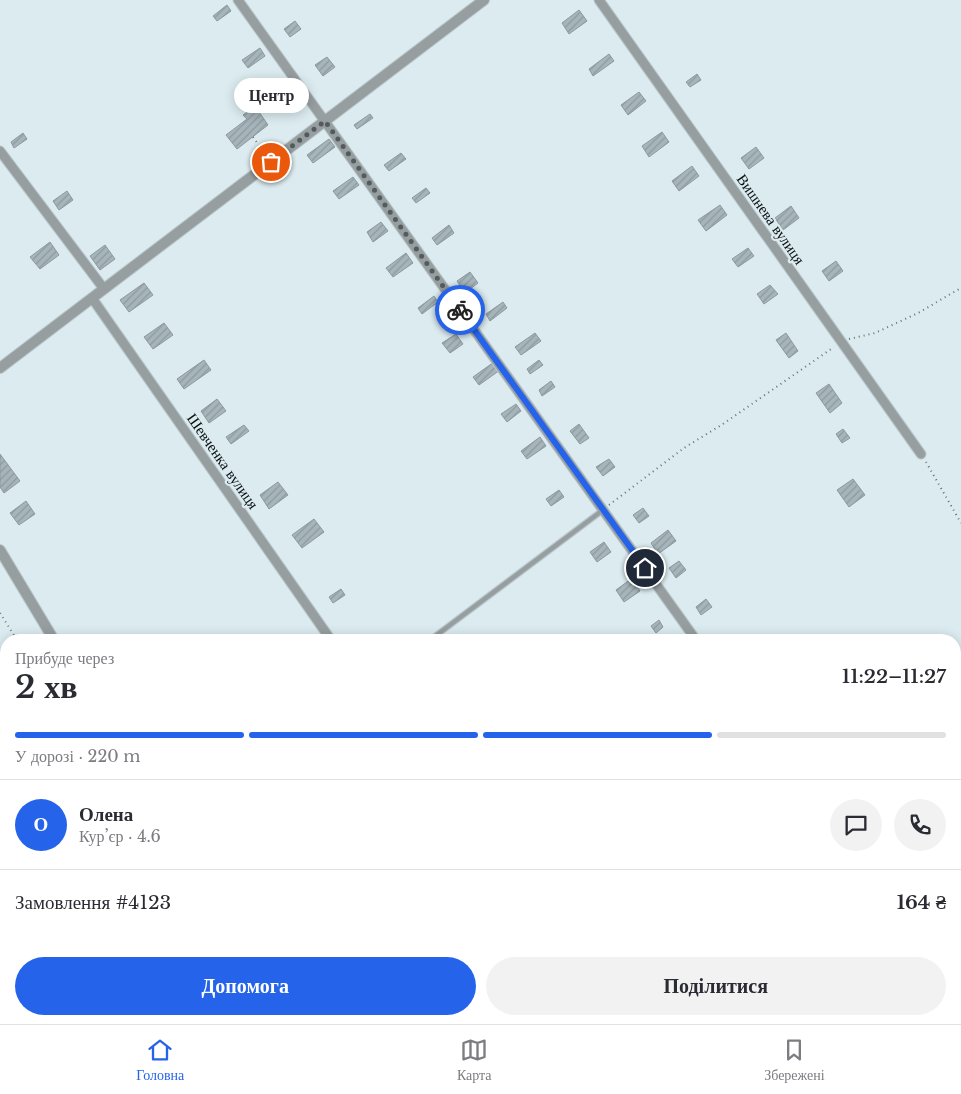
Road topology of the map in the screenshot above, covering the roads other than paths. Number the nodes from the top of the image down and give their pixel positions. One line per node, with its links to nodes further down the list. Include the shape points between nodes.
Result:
1 (238, 0): 4 (street)
2 (484, 0): 4 (street)
3 (599, 0): 9 (street, Вишнева вулиця)
4 (325, 121): 6 (street); 10 (street)
5 (0, 151): 6 (street)
6 (104, 289): 7 (street)
7 (92, 298): 8 (street); 13 (street, Шевченка вулиця)
8 (0, 368)
9 (921, 454)
10 (603, 510): 14 (lane); 15 (street)
11 (0, 550): 12 (street)
12 (50, 634)
13 (328, 634)
14 (438, 634)
15 (692, 634)

